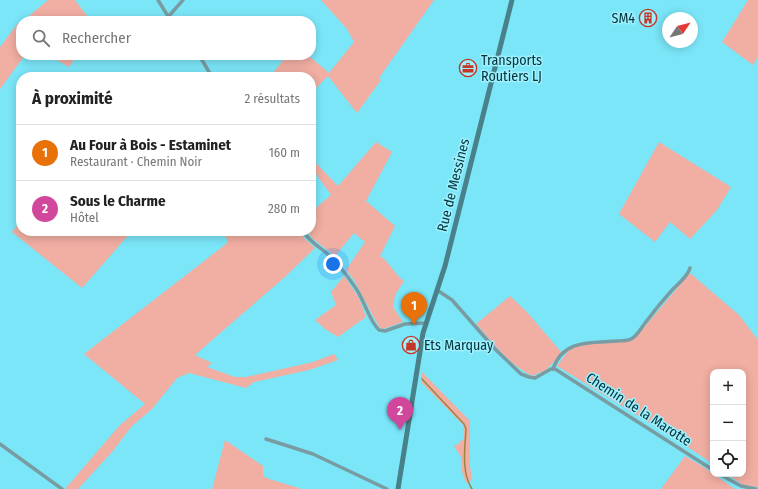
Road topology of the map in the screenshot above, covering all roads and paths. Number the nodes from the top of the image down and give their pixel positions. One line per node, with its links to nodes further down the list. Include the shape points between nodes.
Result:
1 (158, 0): 4 (street)
2 (183, 0): 5 (street)
3 (512, 0): 10 (main road, Rue de Messines)
4 (167, 16)
5 (169, 16)
6 (202, 60): 7 (street)
7 (209, 72)
8 (307, 236): 11 (street, via 333,259 361,294 379,330 405,324)
9 (690, 268): 12 (street, via 633,337 625,341 575,345 562,355)
10 (438, 290): 11 (main road, Rue de Messines); 12 (street, via 452,300 521,374 535,378)
11 (426, 323): 19 (main road, Rue de Messines)
12 (553, 369): 15 (street, Chemin de la Marotte)
13 (266, 438): 18 (street, via 313,454)
14 (0, 444): 17 (street)
15 (710, 468)
16 (725, 477): 20 (street, via 741,486)
17 (62, 489)
18 (387, 489)
19 (398, 489)
20 (756, 489)

